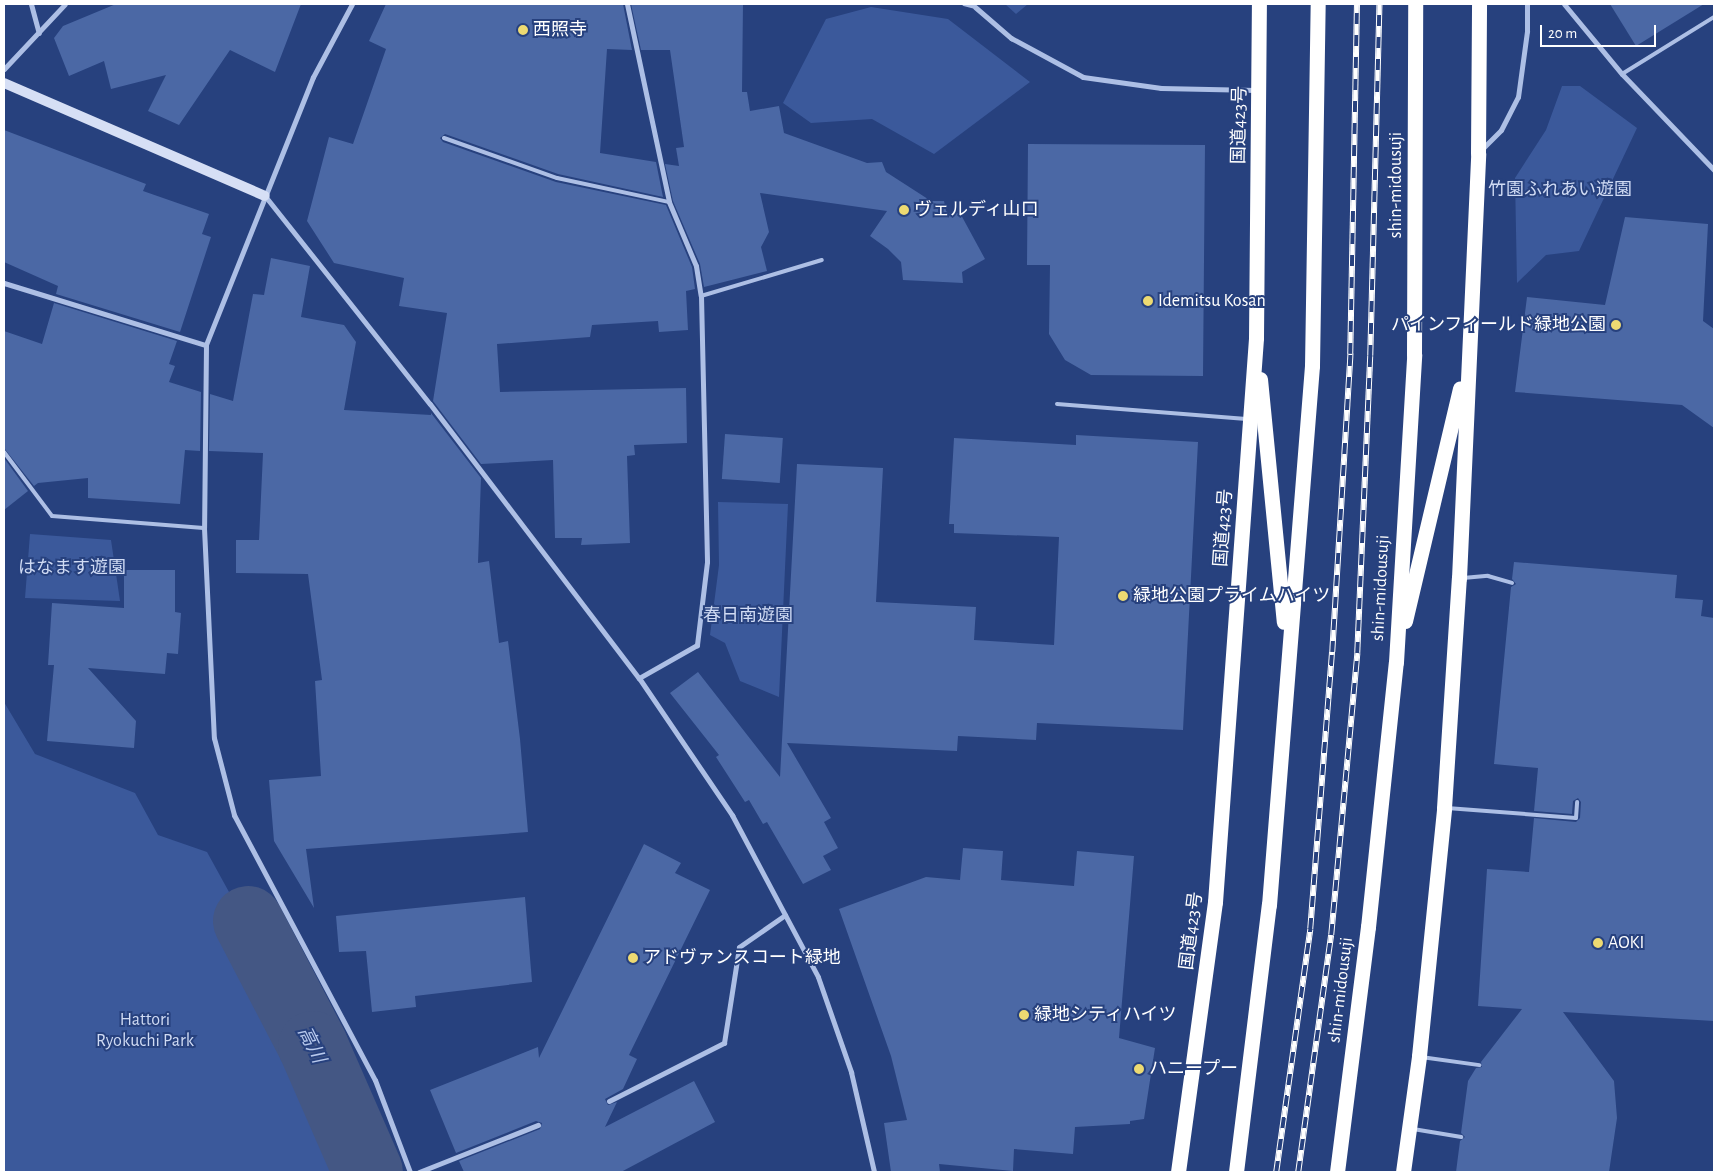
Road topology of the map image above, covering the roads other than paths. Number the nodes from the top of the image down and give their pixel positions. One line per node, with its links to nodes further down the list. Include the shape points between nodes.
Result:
1 (32, 4): 14 (street)
2 (65, 4): 14 (street)
3 (352, 4): 22 (street, via 313,77)
4 (628, 4): 23 (street)
5 (964, 4): 12 (lane)
6 (1259, 4): 18 (highway, 国道423号)
7 (1318, 4): 36 (highway, via 1312,366)
8 (1415, 4): 37 (highway, shin-midousuji, via 1414,355)
9 (1479, 4): 20 (highway)
10 (1527, 4): 20 (street, via 1527,31 1518,97 1501,130)
11 (1564, 4): 16 (street)
12 (975, 7): 18 (street, via 1011,38 1083,77 1161,88)
13 (1714, 17): 16 (lane)
14 (39, 34): 15 (street)
15 (4, 69)
16 (1622, 74): 21 (street)
17 (4, 83): 22 (street)
18 (1259, 90): 27 (highway, 国道423号)
19 (444, 138): 23 (lane, via 558,178)
20 (1478, 153): 29 (highway)
21 (1714, 170)
22 (265, 196): 28 (street); 38 (street, via 430,404)
23 (669, 202): 26 (street, via 696,266)
24 (822, 260): 26 (lane)
25 (4, 283): 28 (street)
26 (701, 296): 38 (street, via 708,562 697,645)
27 (1256, 338): 31 (highway, 国道423号); 36 (highway)
28 (206, 345): 33 (street)
29 (1468, 353): 34 (highway); 37 (highway)
30 (1058, 404): 31 (lane)
31 (1250, 419): 51 (highway, 国道423号, via 1215,902)
32 (4, 452): 33 (lane, via 52,516)
33 (204, 528): 48 (street, via 214,738 234,814 375,1080)
34 (1459, 578): 35 (lane, via 1488,576); 40 (highway)
35 (1512, 583)
36 (1288, 661): 52 (highway, via 1269,906)
37 (1396, 662): 53 (highway, shin-midousuji, via 1368,928)
38 (639, 678): 41 (street, via 732,815)
39 (1577, 802): 40 (lane, via 1576,818)
40 (1444, 808): 42 (highway)
41 (785, 915): 44 (street, via 740,948 724,1043); 50 (street, via 818,977 851,1072)
42 (1419, 1056): 43 (lane); 46 (highway)
43 (1479, 1065)
44 (609, 1102)
45 (538, 1125): 49 (street)
46 (1410, 1129): 47 (lane); 54 (highway)
47 (1461, 1136)
48 (410, 1172)
49 (419, 1172)
50 (874, 1172)
51 (1178, 1172)
52 (1236, 1172)
53 (1337, 1172)
54 (1403, 1172)

